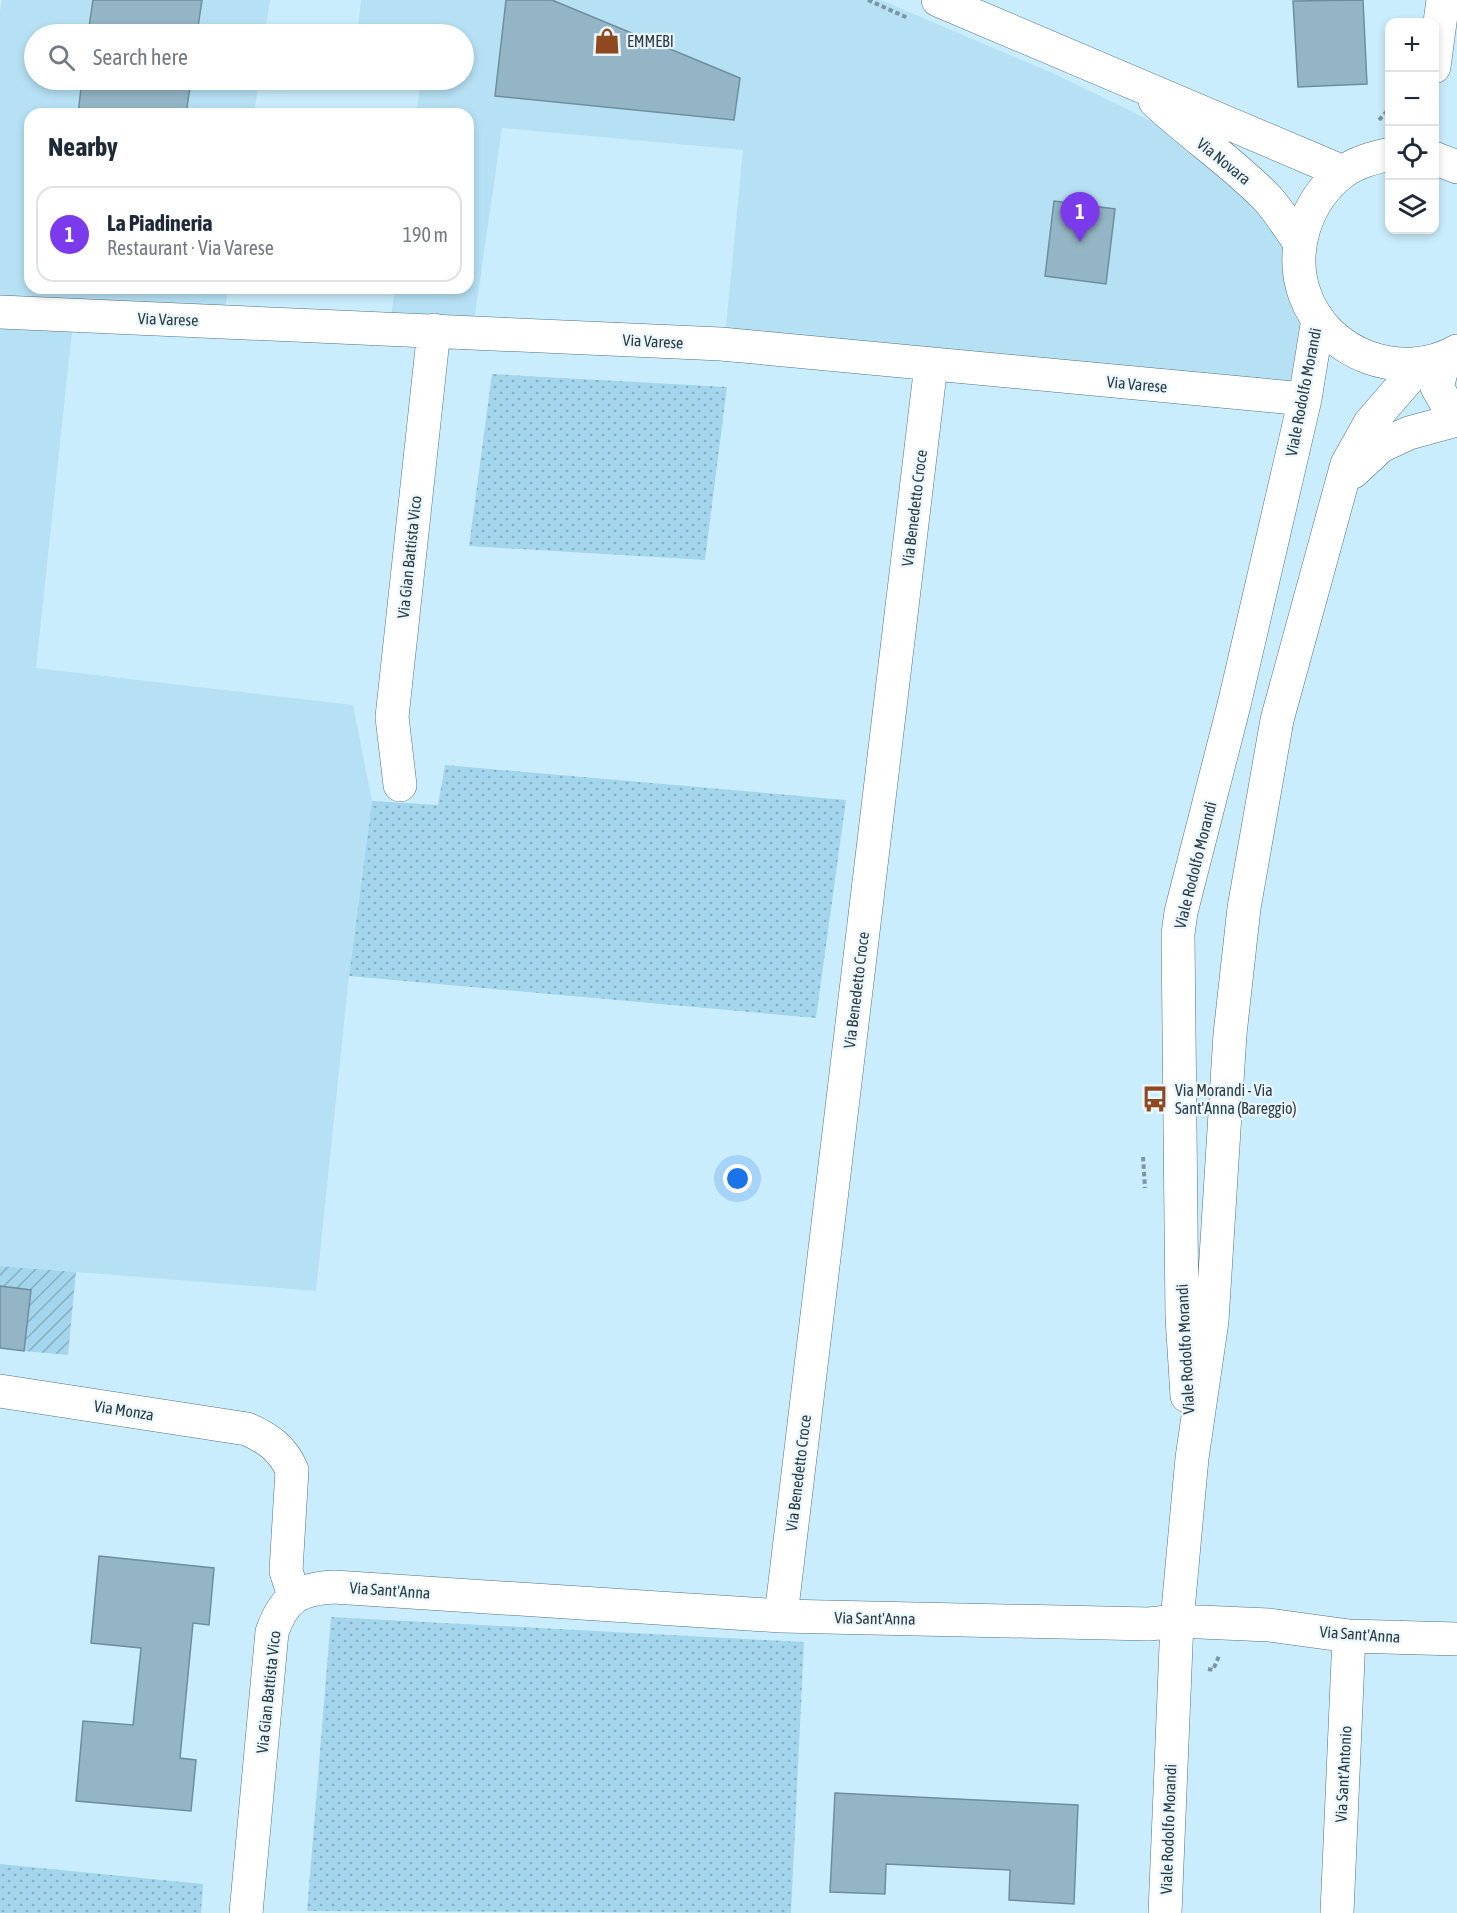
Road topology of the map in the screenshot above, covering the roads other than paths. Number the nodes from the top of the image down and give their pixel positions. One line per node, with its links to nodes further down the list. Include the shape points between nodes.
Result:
1 (938, 0): 4 (street, Via Novara)
2 (1443, 0): 3 (street)
3 (1439, 30)
4 (1140, 87): 8 (street, Via Novara); 9 (street, Via Novara, via 1188,132 1236,168 1268,200)
5 (1385, 155): 8 (street)
6 (1439, 160): 7 (street)
7 (1457, 167)
8 (1343, 172): 9 (street, via 1323,191 1308,215)
9 (1300, 243): 11 (street, via 1299,270 1305,296)
10 (0, 312): 12 (street, Via Varese)
11 (1318, 319): 13 (street, via 1338,341 1363,357 1391,365); 15 (street, Viale Rodolfo Morandi)
12 (434, 330): 14 (street, Via Varese, via 721,344); 19 (street, Via Gian Battista Vico, via 392,717)
13 (1441, 358): 16 (street, via 1437,387 1446,403); 18 (street, Viale Rodolfo Morandi, via 1370,423 1347,464)
14 (931, 365): 15 (street, Via Varese); 23 (street, Via Benedetto Croce)
15 (1305, 399): 21 (street, Viale Rodolfo Morandi, via 1178,934 1182,1317)
16 (1457, 409)
17 (1457, 420): 18 (street, via 1409,433 1381,446 1353,471)
18 (1338, 496): 21 (street, Viale Rodolfo Morandi, via 1277,720 1244,908 1230,1034 1212,1321)
19 (400, 785)
20 (0, 1391): 22 (street, Via Monza, via 247,1429 270,1439 286,1456 292,1470 286,1571)
21 (1192, 1458): 24 (street, Viale Rodolfo Morandi)
22 (294, 1596): 23 (street, Via Sant'Anna, via 313,1588 334,1587); 27 (street, Via Gian Battista Vico, via 279,1612 272,1632)
23 (781, 1616): 24 (street, Via Sant'Anna, via 1138,1624)
24 (1177, 1621): 25 (street, Via Sant'Anna, via 1269,1625); 28 (street, Viale Rodolfo Morandi)
25 (1349, 1636): 26 (street, Via Sant'Anna); 29 (street, Via Sant'Antonio)
26 (1457, 1639)
27 (246, 1913)
28 (1165, 1913)
29 (1337, 1913)

